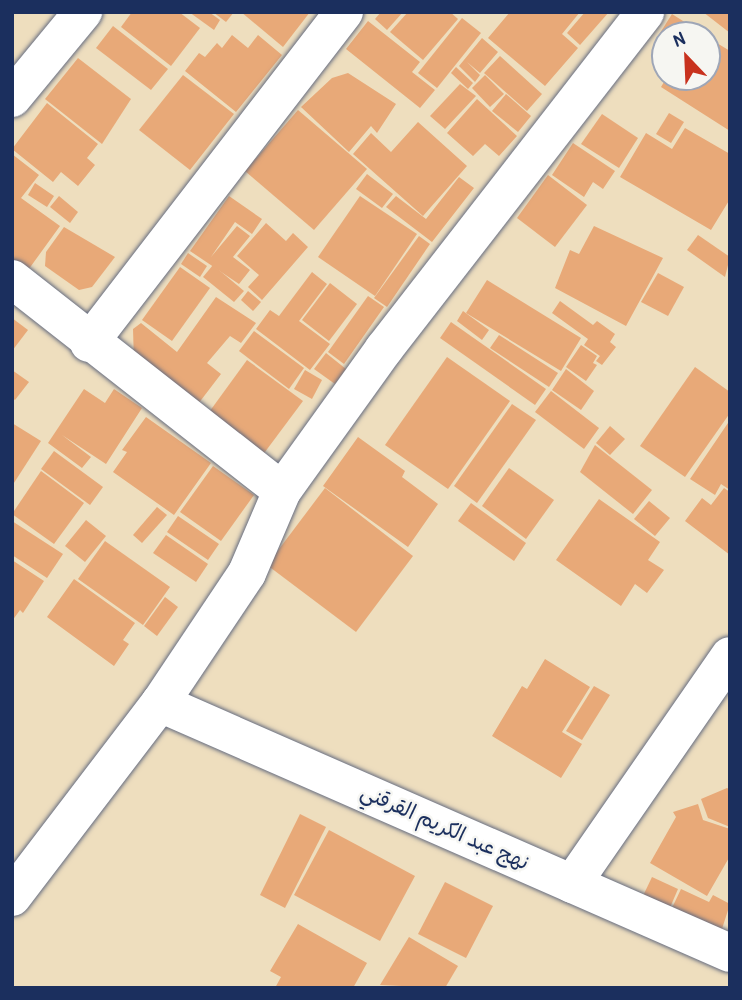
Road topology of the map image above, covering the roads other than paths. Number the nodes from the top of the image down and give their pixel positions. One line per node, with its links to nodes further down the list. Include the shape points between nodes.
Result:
1 (83, 12): 4 (street)
2 (344, 12): 6 (street)
3 (645, 12): 7 (street, via 384,349)
4 (12, 98)
5 (12, 279): 6 (street)
6 (89, 343): 7 (street)
7 (282, 491): 9 (street, via 247,573)
8 (730, 656): 10 (street)
9 (160, 703): 10 (street, نهج عبد الكريم القرقني); 11 (street)
10 (572, 884): 12 (street, نهج عبد الكريم القرقني)
11 (12, 897)
12 (730, 953)

